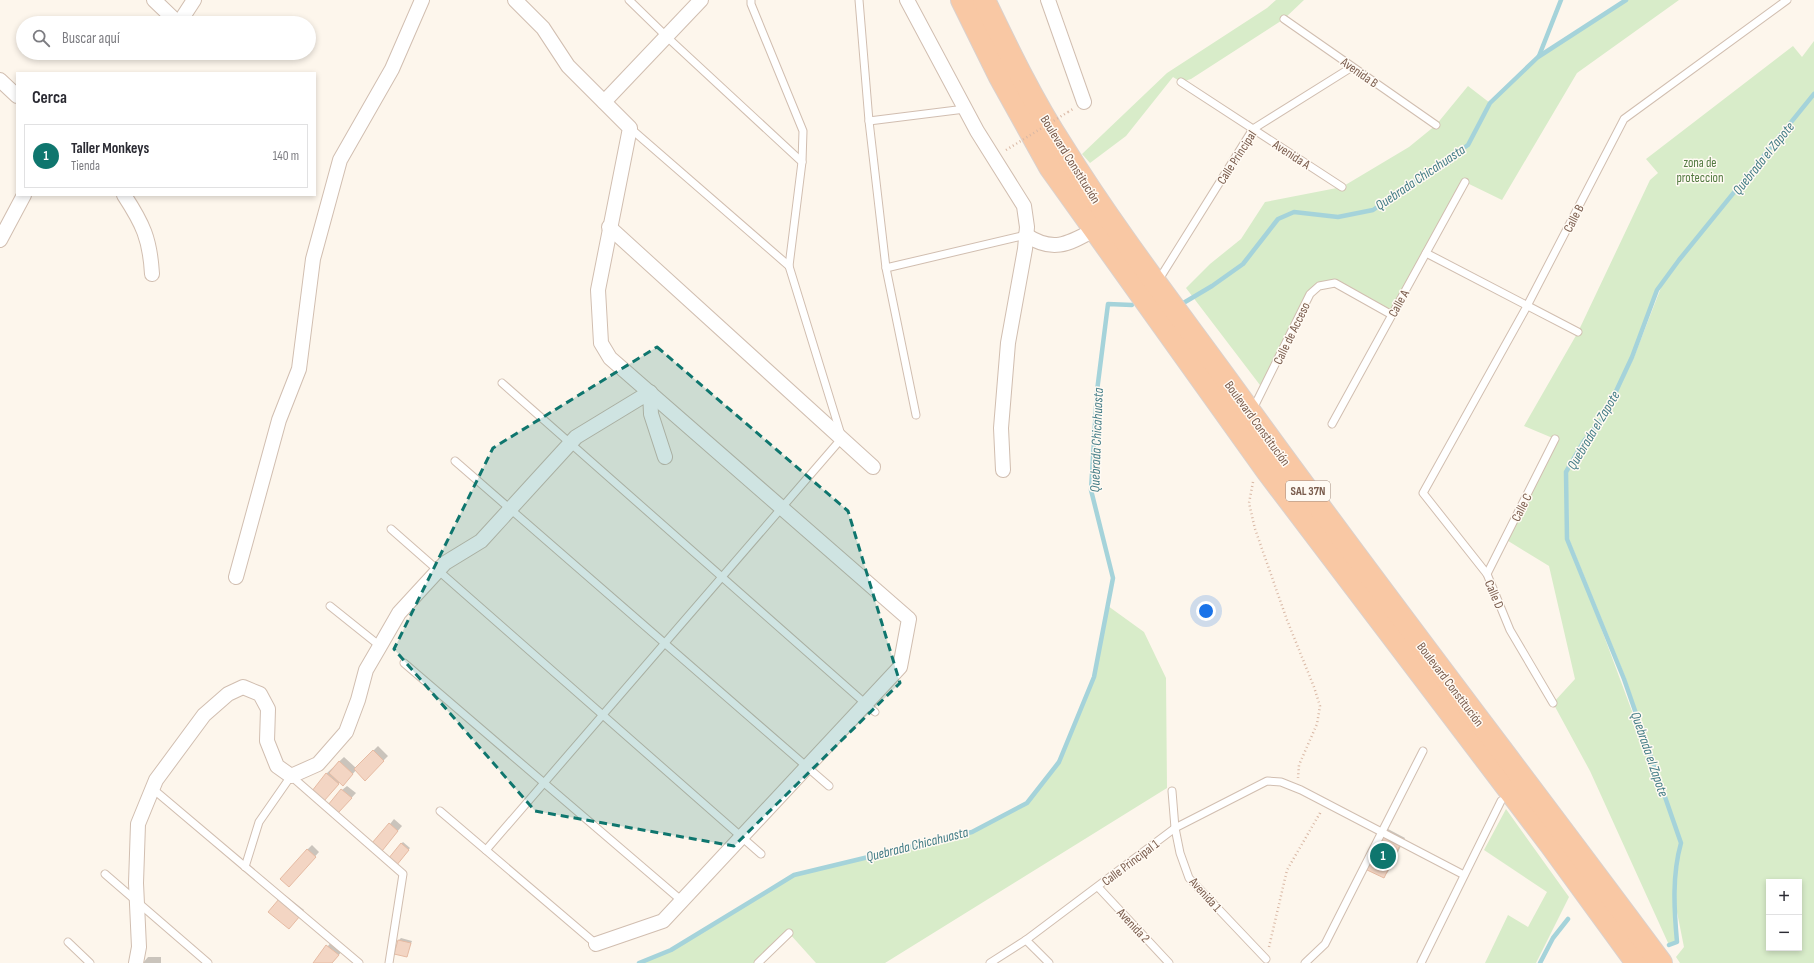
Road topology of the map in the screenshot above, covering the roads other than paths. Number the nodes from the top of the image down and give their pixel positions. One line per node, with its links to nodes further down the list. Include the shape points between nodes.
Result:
1 (154, 0): 14 (street)
2 (194, 0): 15 (street)
3 (422, 0): 64 (street, via 392,69 340,160 313,259 299,369 279,420)
4 (515, 0): 22 (street, via 543,28 568,66)
5 (629, 0): 17 (lane)
6 (701, 0): 17 (street)
7 (751, 0): 29 (lane, via 803,131)
8 (859, 0): 25 (lane)
9 (907, 0): 24 (street)
10 (962, 0): 35 (highway, Boulevard Constitución / SAL 37N, via 1000,77 1050,167)
11 (984, 0): 42 (highway, Boulevard Constitución / SAL 37N, via 1024,81 1061,146 1116,228)
12 (1048, 0): 23 (street)
13 (1787, 0): 43 (lane, Calle B, via 1624,119)
14 (171, 16)
15 (184, 16)
16 (1284, 19): 18 (lane, Avenida B)
17 (667, 38): 22 (street); 29 (lane)
18 (1352, 67): 26 (lane, Avenida B); 28 (lane, Calle Principal)
19 (0, 80): 21 (street)
20 (1181, 82): 28 (lane, Avenida A)
21 (16, 95)
22 (604, 102): 27 (street)
23 (1084, 102)
24 (965, 110): 25 (lane); 36 (street, via 1024,206)
25 (869, 121): 40 (lane)
26 (1436, 125)
27 (630, 128): 34 (street); 39 (lane)
28 (1253, 129): 31 (lane, Avenida A); 42 (lane, Calle Principal)
29 (802, 162): 39 (lane)
30 (1465, 182): 38 (lane, Calle A)
31 (1342, 187)
32 (23, 196): 37 (street)
33 (125, 196): 41 (street, via 139,218 150,250)
34 (609, 228): 47 (street, via 598,290 601,343 610,358); 51 (street)
35 (1094, 230): 36 (street, via 1070,243 1053,246 1038,243); 109 (highway, Boulevard Constitución / SAL 37N, via 1258,458 1551,845)
36 (1026, 235): 40 (lane); 57 (street, via 1008,343 1001,428)
37 (0, 240)
38 (1426, 253): 43 (lane); 44 (lane, Calle A)
39 (789, 266): 51 (lane)
40 (886, 268): 49 (lane)
41 (152, 274)
42 (1157, 283): 48 (highway, Boulevard Constitución / SAL 37N)
43 (1527, 306): 45 (lane); 58 (lane, Calle B)
44 (1392, 315): 48 (lane, Calle de Acceso, via 1335,283 1319,286 1310,294); 50 (lane, Calle A)
45 (1578, 332)
46 (502, 383): 53 (lane)
47 (650, 392): 53 (street); 54 (street, via 651,414); 60 (street)
48 (1251, 413): 110 (highway, Boulevard Constitución / SAL 37N, via 1374,582)
49 (916, 415)
50 (1332, 424)
51 (842, 438): 56 (street); 60 (lane)
52 (1555, 439): 63 (lane, Calle C)
53 (570, 443): 59 (street); 65 (lane)
54 (665, 457)
55 (455, 461): 59 (lane)
56 (873, 467)
57 (1003, 470)
58 (1423, 493): 63 (lane, Calle D)
59 (509, 508): 62 (street, via 481,541); 67 (lane)
60 (782, 508): 65 (lane); 71 (street, via 909,619 900,667)
61 (391, 529): 62 (lane)
62 (438, 570): 68 (street, via 399,614); 72 (lane)
63 (1487, 574): 70 (lane, Calle D, via 1510,630)
64 (236, 576)
65 (722, 577): 67 (lane); 71 (lane)
66 (330, 606): 68 (lane)
67 (665, 643): 72 (lane); 74 (lane)
68 (380, 646): 75 (street, via 366,670 346,732 318,764)
69 (404, 663): 76 (lane)
70 (1553, 703)
71 (870, 708): 74 (street)
72 (603, 715): 76 (lane); 84 (lane)
73 (1422, 751): 83 (lane)
74 (807, 766): 77 (lane); 84 (street)
75 (292, 776): 78 (street, via 277,766 267,741 268,709 260,694 243,687 228,694 204,715 156,780); 87 (lane, via 259,822); 102 (lane, via 403,874)
76 (544, 783): 85 (lane); 91 (lane)
77 (829, 786)
78 (153, 789): 87 (lane); 92 (street, via 138,824)
79 (1172, 791): 82 (lane, Avenida 1)
80 (1501, 801): 89 (lane)
81 (440, 811): 85 (lane)
82 (1175, 828): 83 (lane, Calle Principal 1, via 1267,781 1280,782 1301,790); 90 (lane, Calle Principal 1); 97 (lane, Avenida 1, via 1189,878)
83 (1382, 831): 89 (lane); 107 (lane, via 1325,944)
84 (742, 837): 86 (lane); 91 (street)
85 (486, 850): 96 (lane)
86 (761, 854)
87 (245, 867): 101 (lane)
88 (105, 874): 92 (lane)
89 (1464, 875): 108 (lane)
90 (1098, 887): 94 (lane, Calle Principal 1); 106 (lane, Avenida 2)
91 (682, 901): 96 (street, via 663,921)
92 (137, 902): 99 (street, via 139,947); 100 (lane)
93 (789, 933): 103 (lane)
94 (1026, 940): 104 (lane, Calle Principal 1); 105 (lane)
95 (68, 942): 98 (lane)
96 (596, 944)
97 (1266, 959)
98 (90, 963)
99 (136, 963)
100 (208, 963)
101 (359, 963)
102 (389, 963)
103 (758, 963)
104 (990, 963)
105 (1049, 963)
106 (1170, 963)
107 (1304, 963)
108 (1421, 963)
109 (1637, 963)
110 (1661, 963)

